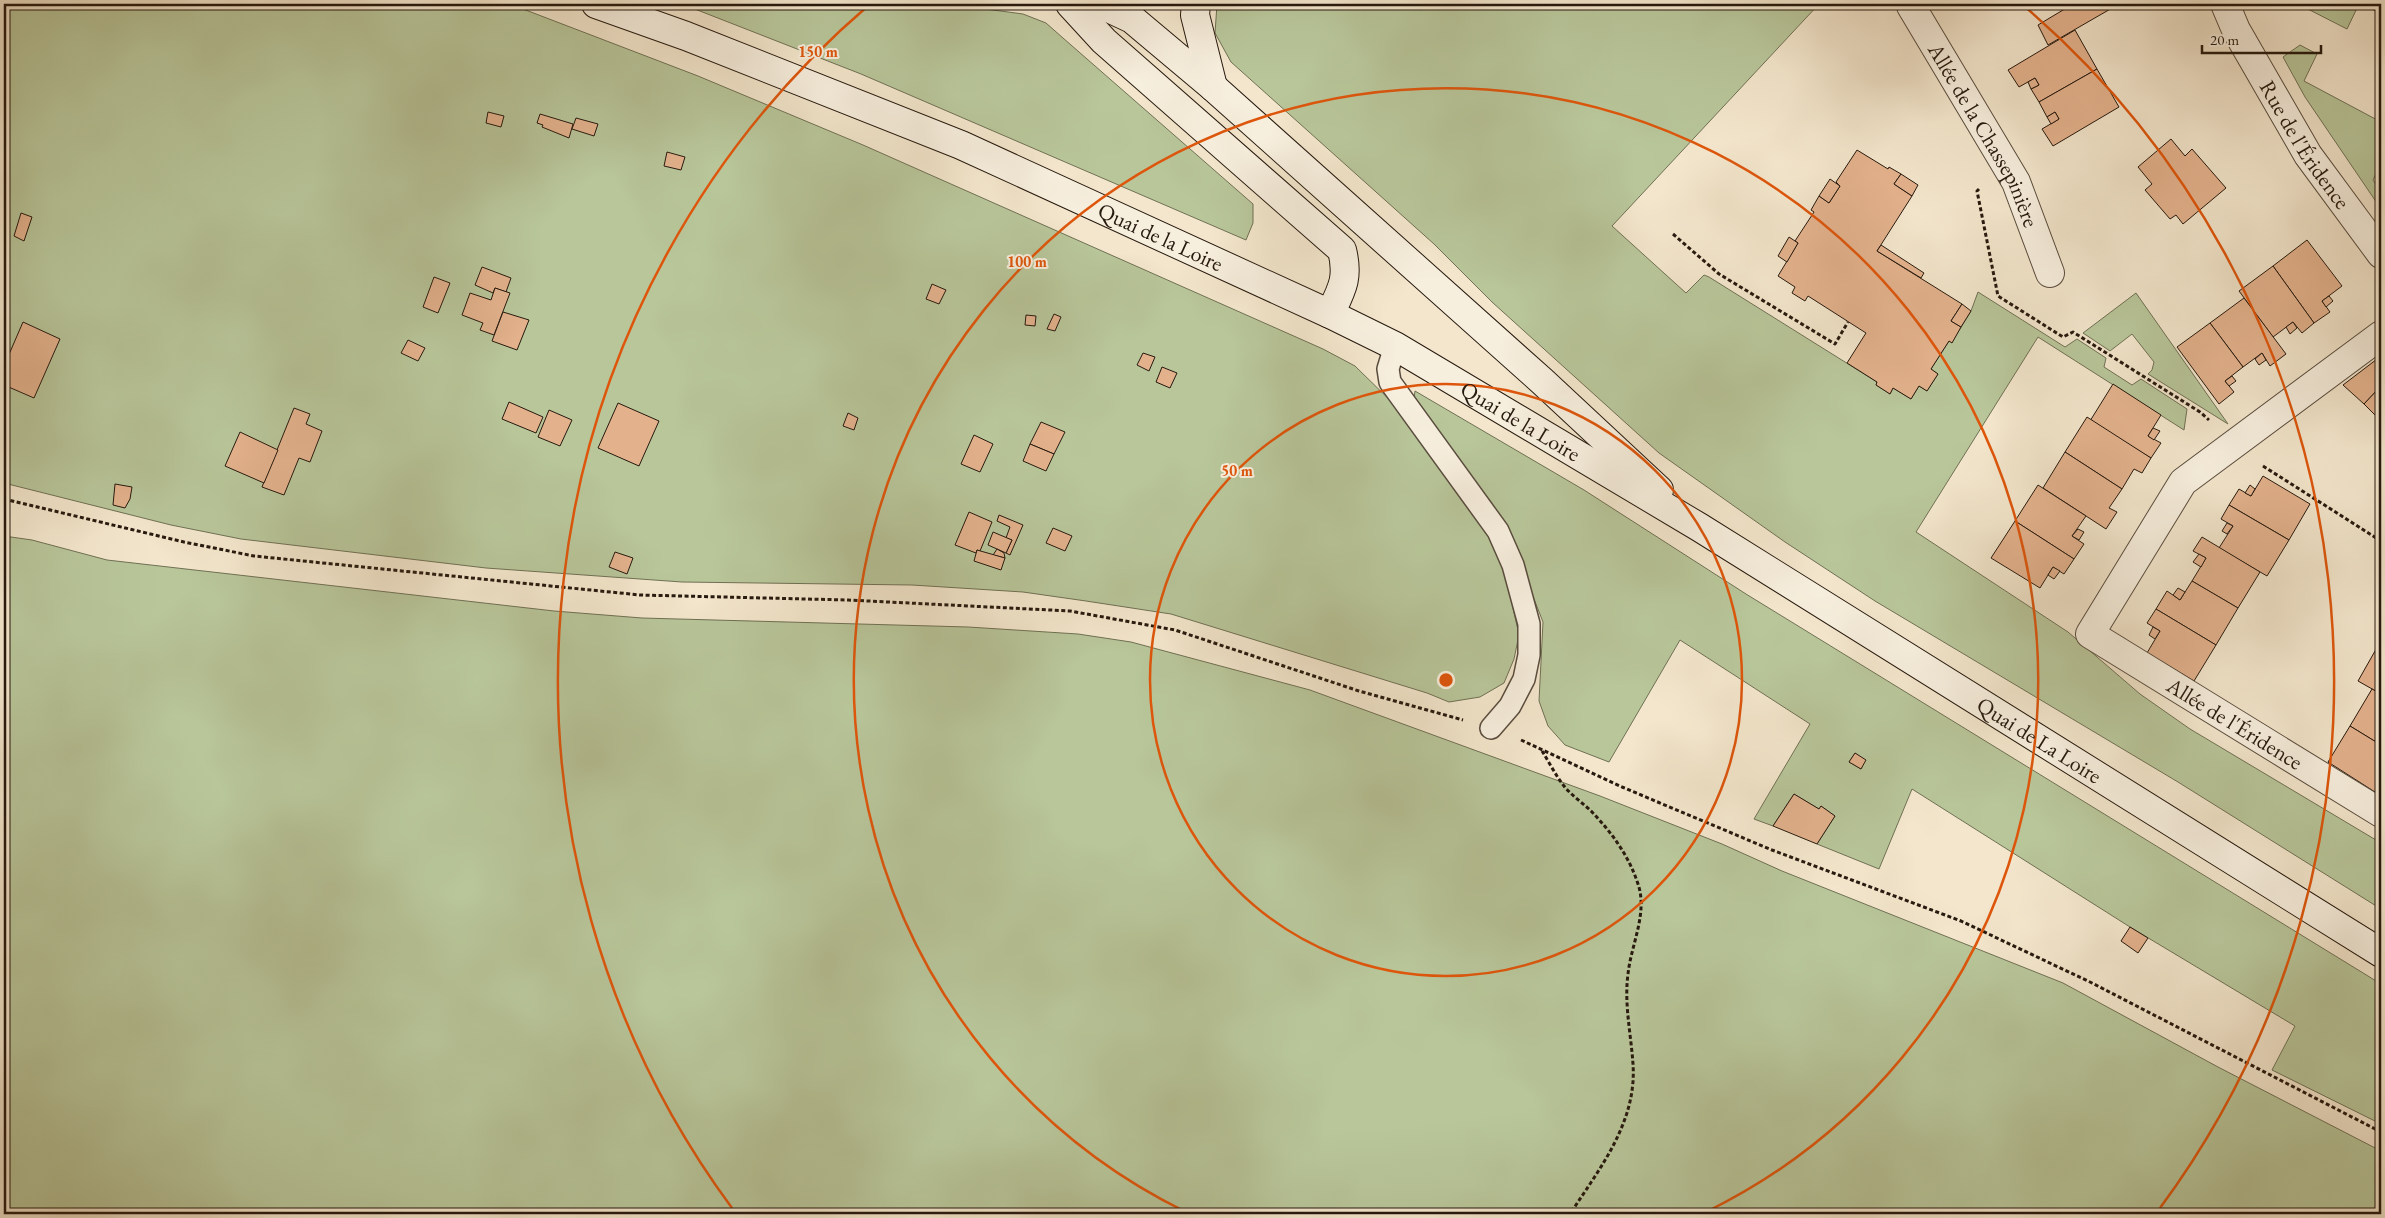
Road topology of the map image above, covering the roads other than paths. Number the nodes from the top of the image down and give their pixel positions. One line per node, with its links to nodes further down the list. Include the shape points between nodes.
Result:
1 (596, 4): 10 (main road, Quai de la Loire, via 686,36 960,145)
2 (1070, 4): 10 (main road, via 1104,41 1342,250 1346,268 1344,285)
3 (1100, 4): 7 (main road, via 1132,19)
4 (1196, 4): 7 (main road, via 1195,15)
5 (1916, 4): 9 (main road, Allée de la Chassepinière, via 1911,6 2016,182)
6 (2225, 4): 8 (main road, Rue de l'Éridence, via 2236,30 2308,155)
7 (1213, 87): 13 (main road, via 1542,381)
8 (2381, 254)
9 (2050, 273)
10 (1330, 314): 12 (main road, Quai de la Loire)
11 (2381, 334): 15 (main road, Allée de l'Éridence, via 2183,482 2090,634)
12 (1395, 346): 13 (main road, Quai de la Loire); 14 (lane, via 1388,369 1390,382 1498,531 1513,565 1529,624 1529,655 1524,679 1510,706)
13 (1699, 527): 16 (main road, Quai de La Loire)
14 (1491, 728)
15 (2381, 813)
16 (2381, 953)

